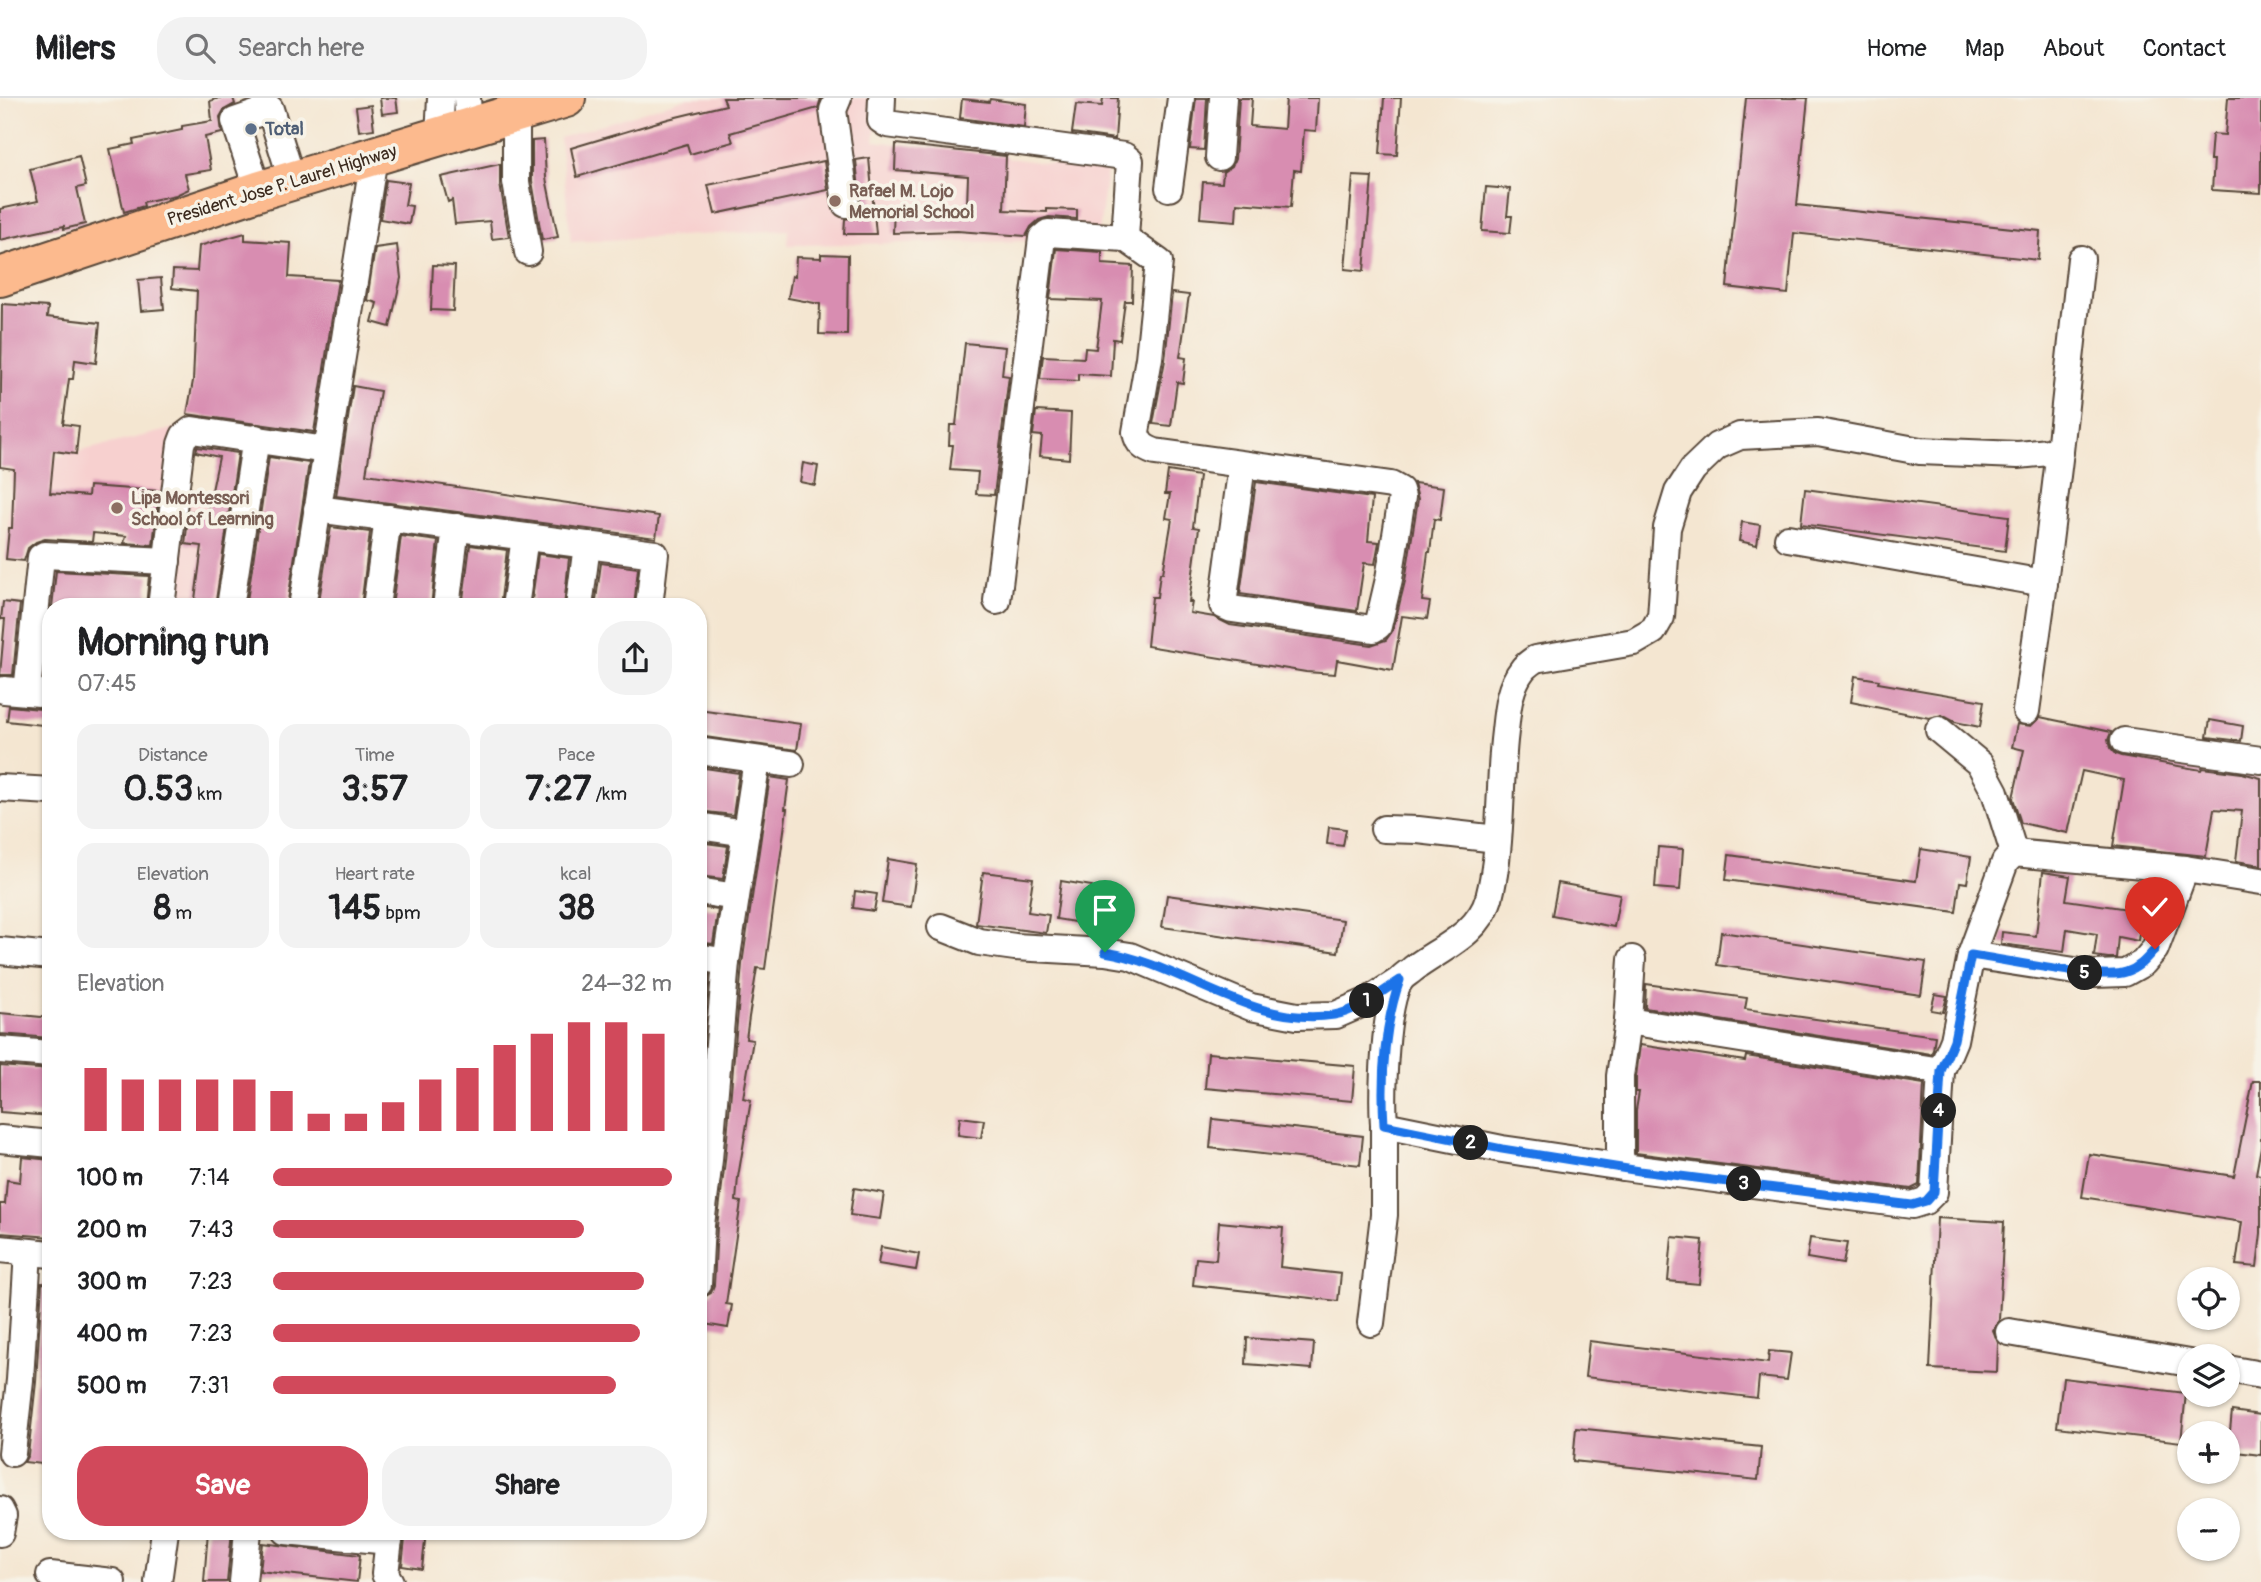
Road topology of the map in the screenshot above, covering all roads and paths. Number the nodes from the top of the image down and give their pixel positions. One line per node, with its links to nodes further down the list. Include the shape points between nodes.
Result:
1 (441, 98): 8 (street)
2 (566, 98): 7 (highway, President Jose P. Laurel Highway)
3 (838, 98): 12 (street, via 832,110)
4 (882, 98): 13 (street, via 881,120 887,124 1124,156 1131,166)
5 (1181, 98): 11 (street)
6 (1223, 98): 10 (street)
7 (516, 113): 8 (highway, President Jose P. Laurel Highway); 14 (street, via 516,181)
8 (458, 121): 9 (highway, President Jose P. Laurel Highway)
9 (374, 157): 16 (highway, President Jose P. Laurel Highway); 18 (street)
10 (1219, 157)
11 (1169, 188)
12 (846, 204)
13 (1125, 238): 20 (street, via 1159,262 1137,441 1155,452); 37 (street, via 1048,233 1042,238)
14 (528, 252)
15 (2081, 258): 19 (street)
16 (0, 277)
17 (256, 438): 18 (street); 27 (street, via 192,430 184,436); 30 (street)
18 (326, 450): 21 (street)
19 (2060, 451): 28 (street); 51 (street, via 2018,455 1920,451 1818,432 1741,436 1717,446 1678,492 1667,528 1661,617 1653,631 1634,642 1535,659 1524,667 1507,708)
20 (1242, 465): 20 (street, via 1391,485 1400,490 1390,579 1378,626 1292,619 1223,605)
21 (317, 509): 22 (street); 31 (street)
22 (388, 518): 23 (street); 32 (street)
23 (456, 527): 24 (street); 33 (street)
24 (525, 537): 26 (street); 34 (street)
25 (1788, 538): 28 (street)
26 (586, 545): 35 (street); 36 (street, via 655,554)
27 (167, 561): 29 (street); 38 (street, via 41,557)
28 (2044, 583): 39 (street)
29 (162, 598)
30 (231, 598)
31 (303, 598)
32 (377, 598)
33 (447, 598)
34 (515, 598)
35 (580, 598)
36 (650, 598)
37 (997, 601)
38 (27, 692)
39 (2026, 711)
40 (1939, 730): 52 (street, via 1980,764 1995,792)
41 (2124, 741): 44 (street)
42 (707, 752): 43 (street)
43 (757, 760): 45 (street); 50 (street)
44 (2261, 760)
45 (791, 764)
46 (0, 788): 47 (street)
47 (42, 790)
48 (707, 827): 50 (street)
49 (1384, 829): 51 (street)
50 (746, 833): 56 (street)
51 (1497, 839): 64 (street, via 1488,901 1478,922)
52 (2014, 853): 53 (street); 60 (street, via 2005,862)
53 (2185, 869): 54 (street); 60 (street, via 2155,949 2143,963 2124,973 2094,974)
54 (2261, 881)
55 (707, 892): 56 (street)
56 (736, 897): 63 (street)
57 (941, 927): 64 (street, via 979,942 1130,956 1251,1007 1297,1016 1336,1015)
58 (0, 951): 59 (street)
59 (42, 951)
60 (1971, 955): 70 (street, via 1954,1040)
61 (707, 959): 63 (street)
62 (1632, 959): 65 (street)
63 (726, 962): 66 (street)
64 (1400, 980): 71 (street, via 1390,1013 1385,1058)
65 (1628, 1021): 70 (street); 74 (street, via 1620,1076)
66 (709, 1026): 69 (street)
67 (0, 1050): 68 (street)
68 (42, 1053)
69 (707, 1070)
70 (1941, 1071): 74 (street, via 1934,1192 1926,1201 1912,1205)
71 (1384, 1125): 74 (street); 77 (street, via 1384,1215)
72 (0, 1139): 73 (street)
73 (42, 1143)
74 (1623, 1167)
75 (0, 1249): 76 (street)
76 (39, 1253): 82 (street)
77 (1371, 1323)
78 (2009, 1332): 79 (street)
79 (2177, 1361)
80 (2240, 1371): 81 (street)
81 (2261, 1375)
82 (10, 1378): 83 (street)
83 (12, 1453)
84 (0, 1510): 85 (street)
85 (0, 1533)
86 (164, 1540): 91 (street)
87 (247, 1540): 92 (street)
88 (389, 1540): 93 (street, via 385,1574)
89 (50, 1575): 90 (street)
90 (112, 1582)
91 (158, 1582)
92 (243, 1582)
93 (390, 1582)

